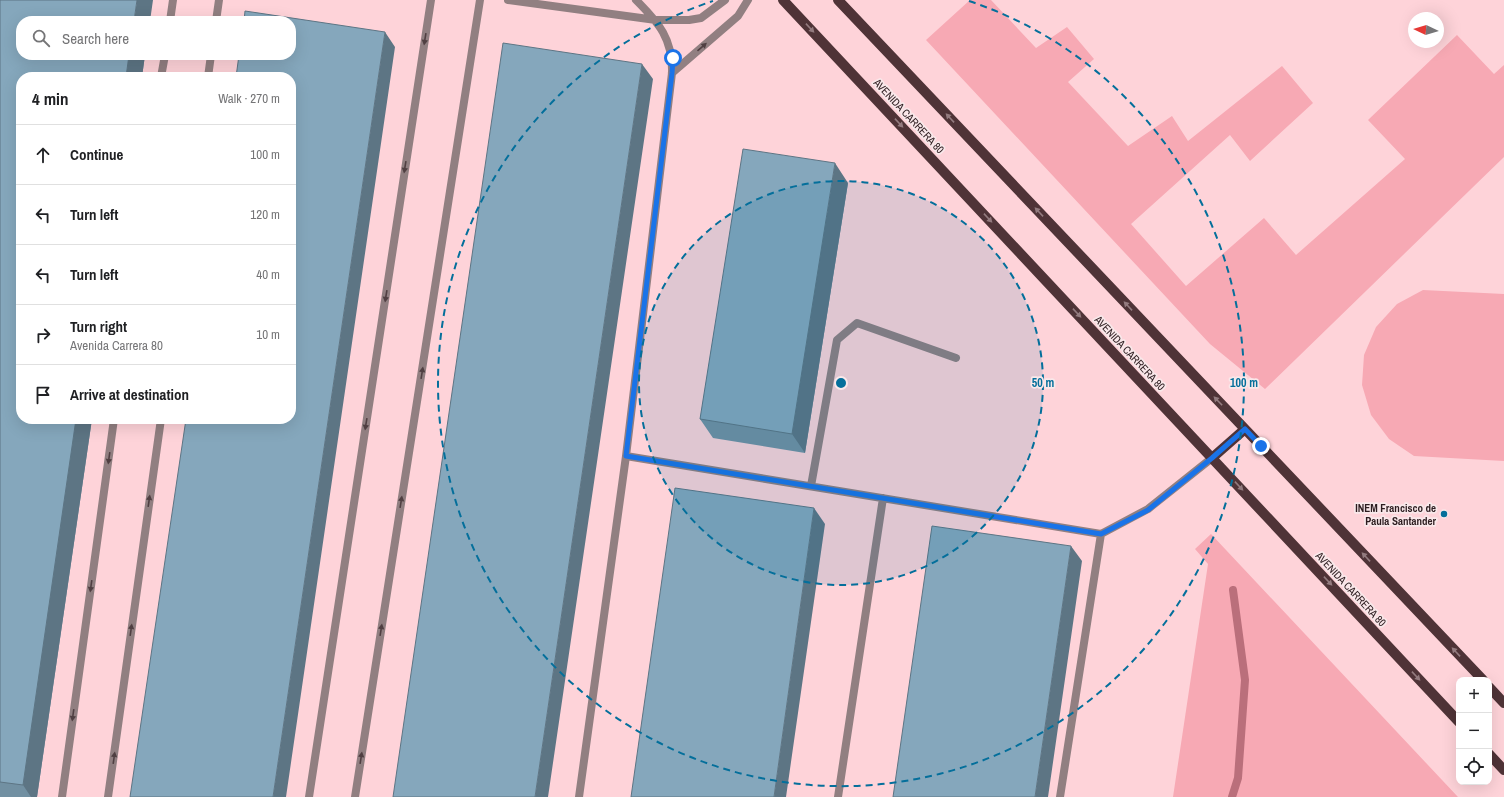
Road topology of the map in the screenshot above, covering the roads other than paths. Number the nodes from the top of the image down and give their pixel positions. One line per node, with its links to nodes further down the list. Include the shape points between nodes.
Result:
1 (173, 0): 11 (lane)
2 (219, 0): 12 (lane)
3 (431, 0): 36 (lane, one-way to 36)
4 (480, 0): 37 (lane, one-way to 4)
5 (508, 0): 13 (lane)
6 (636, 0): 13 (lane)
7 (724, 0): 13 (lane, via 701,18)
8 (748, 0): 18 (lane, one-way to 8, via 738,16)
9 (783, 0): 24 (main road, AVENIDA CARRERA 80, one-way to 24)
10 (838, 0): 22 (main road, one-way to 10)
11 (171, 16)
12 (217, 16)
13 (656, 20): 18 (lane, via 673,58)
14 (164, 60): 16 (lane)
15 (210, 60): 17 (lane)
16 (162, 72)
17 (209, 72)
18 (672, 73): 23 (lane)
19 (956, 358): 25 (lane, via 857,323 837,340)
20 (113, 424): 34 (lane, one-way to 34)
21 (159, 424): 35 (lane, one-way to 21)
22 (1245, 429): 24 (main road); 28 (main road, one-way to 22)
23 (626, 456): 25 (lane); 38 (lane)
24 (1212, 458): 27 (lane, via 1148,510); 31 (main road, AVENIDA CARRERA 80, one-way to 31)
25 (811, 486): 26 (lane)
26 (883, 498): 27 (lane); 39 (lane)
27 (1101, 534): 40 (lane)
28 (1480, 677)
29 (1492, 690): 30 (main road)
30 (1504, 702)
31 (1456, 719)
32 (1492, 757): 33 (main road)
33 (1504, 770)
34 (62, 797)
35 (108, 797)
36 (309, 797)
37 (355, 797)
38 (579, 797)
39 (838, 797)
40 (1060, 797)

